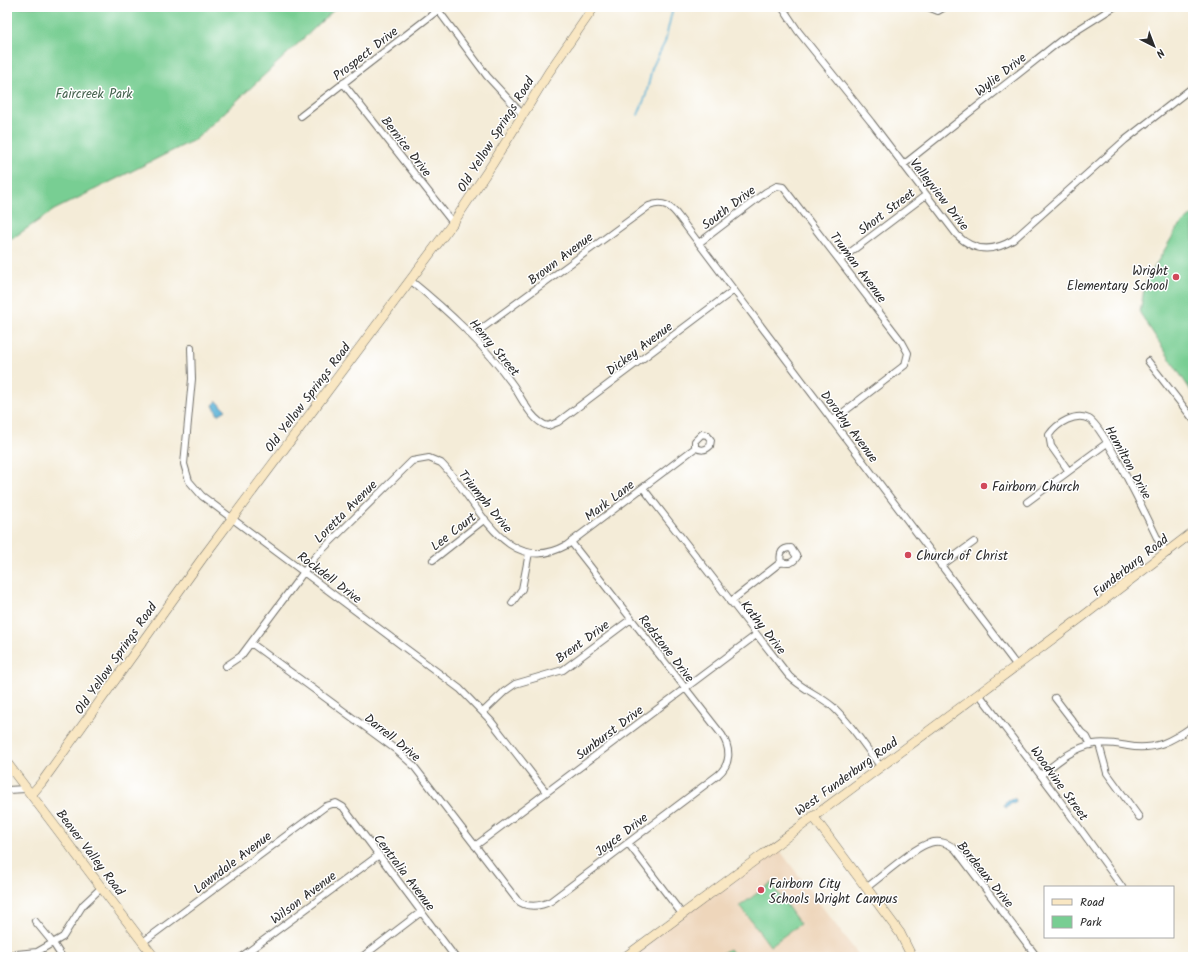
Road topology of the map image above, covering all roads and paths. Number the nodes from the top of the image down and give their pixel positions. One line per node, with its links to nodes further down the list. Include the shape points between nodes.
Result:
1 (594, 7): 9 (street, Old Yellow Springs Road)
2 (782, 7): 11 (street, Valleyview Drive)
3 (928, 7): 4 (street, via 938,11)
4 (945, 7)
5 (1114, 7): 11 (street, Wylie Drive, via 1060,41)
6 (440, 8): 7 (street, Prospect Drive); 9 (street, via 487,76)
7 (343, 83): 10 (street, Prospect Drive); 15 (street, Bernice Drive)
8 (1193, 87): 13 (street, Valleyview Drive, via 1125,140 1019,236 1006,244 986,249 966,243)
9 (523, 115): 15 (street, Old Yellow Springs Road)
10 (301, 116)
11 (903, 164): 13 (street, Valleyview Drive)
12 (772, 188): 16 (street, South Drive); 17 (street, Truman Avenue, via 780,186 787,189)
13 (926, 195): 17 (street, Short Street)
14 (662, 203): 16 (street, Dorothy Avenue, via 674,210); 20 (street, Brown Avenue, via 649,206)
15 (453, 223): 18 (street, Old Yellow Springs Road)
16 (699, 243): 19 (street, Dorothy Avenue)
17 (840, 260): 24 (street, Truman Avenue, via 908,350 908,360 898,371)
18 (410, 280): 20 (street, Henry Street); 32 (street, Old Yellow Springs Road)
19 (734, 290): 24 (street, Dorothy Avenue); 25 (street, Dickey Avenue)
20 (473, 335): 25 (street, Henry Street, via 537,420 548,426)
21 (191, 348): 32 (street, Rockdell Drive, via 192,379 185,469 189,481 198,493)
22 (1148, 361): 23 (street)
23 (1193, 419)
24 (832, 421): 41 (street, Dorothy Avenue)
25 (558, 422)
26 (1107, 443): 29 (street); 29 (street, Hamilton Drive, via 1093,422 1084,417 1072,418 1056,427 1050,434 1049,443); 38 (street, Hamilton Drive, via 1160,544)
27 (695, 448): 30 (street, Mark Lane)
28 (429, 458): 33 (street, Triumph Drive, via 444,466); 42 (street, Loretta Avenue, via 417,459 407,465 315,557)
29 (1068, 470): 31 (street)
30 (643, 488): 35 (street, Mark Lane); 43 (street, Kathy Drive)
31 (1027, 502)
32 (232, 518): 42 (street, Rockdell Drive); 63 (street, Old Yellow Springs Road, via 42,782)
33 (486, 519): 37 (street, Triumph Drive, via 507,544); 39 (street, Lee Court)
34 (1193, 532): 38 (street, Funderburg Road)
35 (571, 542): 37 (street, Mark Lane, via 552,552); 46 (street, Redstone Drive)
36 (974, 542): 41 (street)
37 (529, 553): 44 (street, via 522,589)
38 (1168, 553): 45 (street, Funderburg Road)
39 (433, 560)
40 (781, 562): 43 (street)
41 (941, 566): 50 (street, Dorothy Avenue)
42 (304, 572): 48 (street, Loretta Avenue); 54 (street, Rockdell Drive, via 453,683)
43 (730, 602): 47 (street, Kathy Drive)
44 (512, 603)
45 (1082, 617): 50 (street, West Funderburg Road)
46 (631, 619): 51 (street, Redstone Drive); 54 (street, Brent Drive, via 563,670 515,684)
47 (756, 636): 51 (street, Sunburst Drive); 59 (street, Kathy Drive, via 797,684 826,701 837,711)
48 (251, 644): 49 (street, Loretta Avenue, via 239,658); 69 (street, Darrell Drive, via 408,761)
49 (226, 666)
50 (1017, 666): 52 (street, West Funderburg Road)
51 (685, 689): 60 (street, Redstone Drive, via 726,743 728,758); 64 (street, Sunburst Drive)
52 (979, 694): 59 (street, West Funderburg Road); 61 (street, Woodvine Street)
53 (1054, 698): 57 (street, via 1087,737)
54 (483, 712): 64 (street, Rockdell Drive)
55 (1193, 726): 56 (street, via 1176,738 1154,747)
56 (1099, 744): 57 (street); 67 (street, via 1107,773)
57 (1090, 745): 61 (street, via 1066,755)
58 (7, 763): 63 (street, Beaver Valley Road)
59 (881, 767): 66 (street, West Funderburg Road)
60 (722, 772): 68 (street, Joyce Drive)
61 (1041, 775): 71 (street, Woodvine Street)
62 (7, 790): 63 (street)
63 (28, 792): 72 (street, Beaver Valley Road)
64 (546, 792): 69 (street, Sunburst Drive)
65 (336, 803): 70 (street, Centralia Avenue, via 343,807); 78 (street, Lawndale Avenue, via 326,806)
66 (812, 816): 73 (street); 76 (street, West Funderburg Road)
67 (1139, 817)
68 (628, 843): 74 (street, Joyce Drive, via 551,901); 76 (street)
69 (475, 846): 74 (street, Darrell Drive, via 517,900)
70 (379, 855): 75 (street, Centralia Avenue); 83 (street, Wilson Avenue)
71 (1121, 886)
72 (101, 888): 78 (street, Beaver Valley Road); 79 (street, via 83,905 66,934)
73 (866, 888): 87 (street, via 900,933); 88 (street, Bordeaux Drive, via 925,844 948,844 956,850)
74 (530, 906)
75 (421, 912): 84 (street); 85 (street, Centralia Avenue)
76 (682, 914): 86 (street, West Funderburg Road)
77 (35, 921): 79 (street)
78 (143, 942): 82 (street, Beaver Valley Road)
79 (53, 943): 80 (street, via 37,952); 81 (street)
80 (7, 956)
81 (62, 957)
82 (154, 957)
83 (241, 957)
84 (362, 957)
85 (455, 957)
86 (625, 957)
87 (912, 957)
88 (1037, 957)

